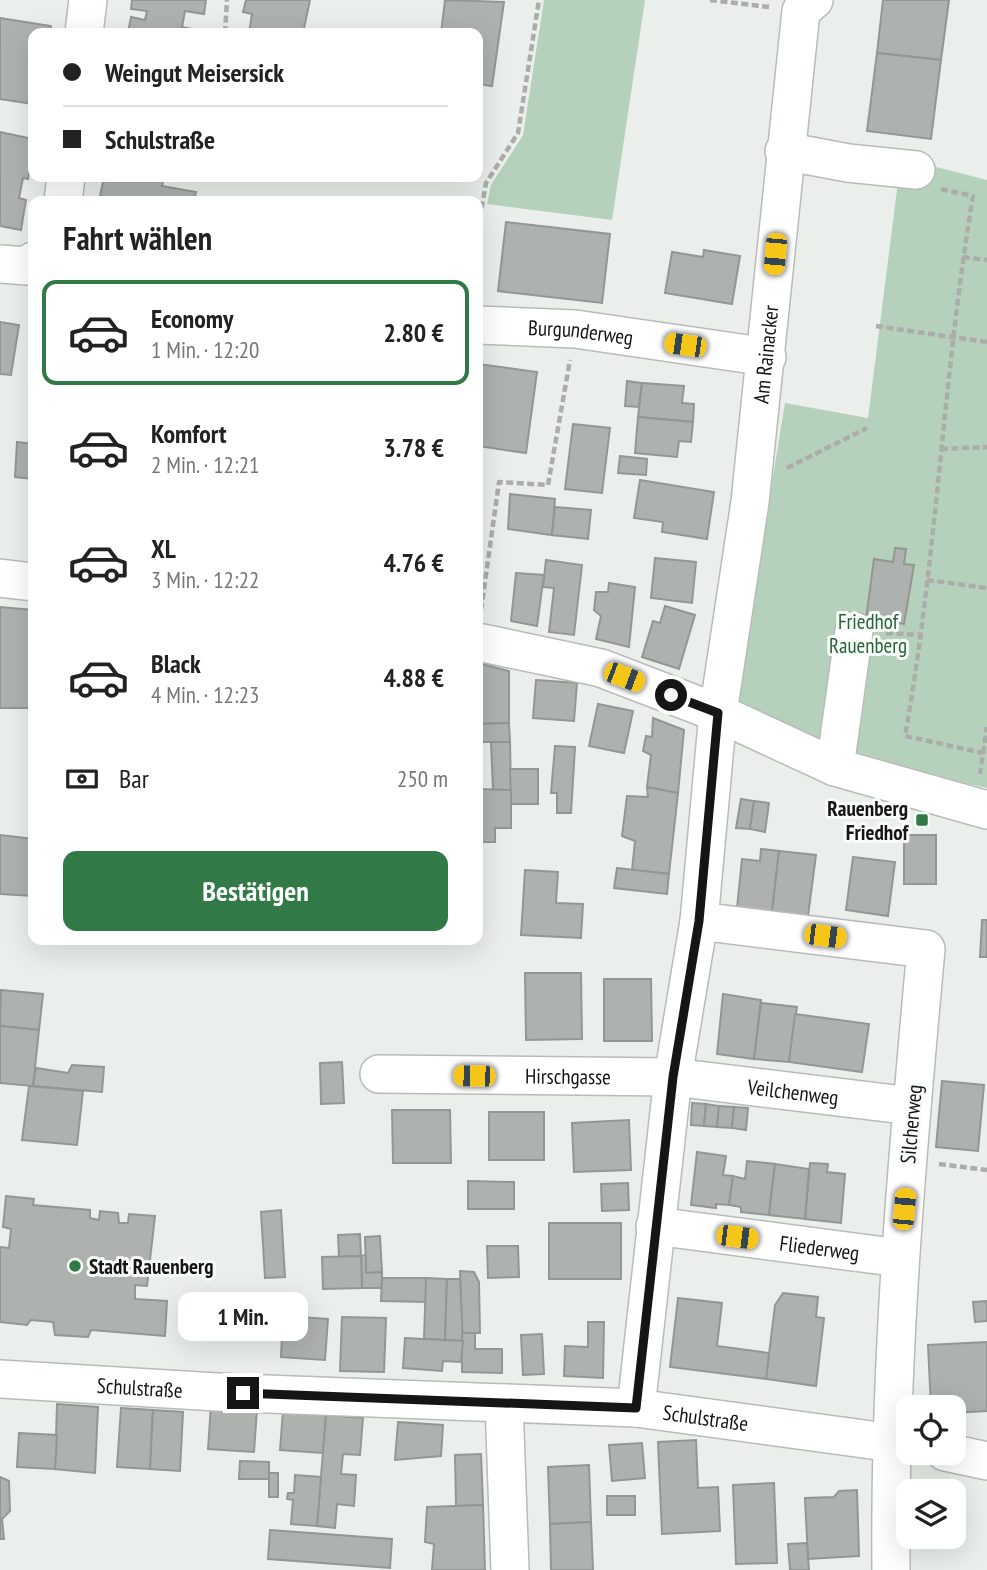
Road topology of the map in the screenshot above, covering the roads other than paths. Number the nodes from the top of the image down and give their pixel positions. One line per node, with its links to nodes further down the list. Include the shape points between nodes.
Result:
1 (89, 0): 3 (street)
2 (807, 6): 4 (street, Am Rainacker)
3 (85, 28)
4 (784, 151): 5 (street); 9 (street, Am Rainacker)
5 (916, 170)
6 (0, 264): 7 (street)
7 (28, 265)
8 (483, 325): 9 (street, Burgunderweg, via 575,329)
9 (767, 357): 14 (street, Am Rainacker)
10 (0, 578): 11 (street)
11 (28, 581)
12 (483, 631): 14 (street, via 601,668)
13 (854, 631): 15 (street)
14 (718, 713): 15 (street); 17 (street, Am Rainacker)
15 (835, 766): 16 (street)
16 (981, 808)
17 (699, 921): 19 (street, Am Rainacker); 20 (street, Silcherweg, via 926,948)
18 (379, 1074): 19 (street, Hirschgasse)
19 (673, 1077): 20 (street, Veilchenweg); 21 (street, Am Rainacker)
20 (912, 1107): 22 (street, Silcherweg)
21 (655, 1226): 22 (street, Fliederweg); 26 (street, Am Rainacker)
22 (900, 1258): 24 (street, Silcherweg)
23 (0, 1379): 25 (street, Schulstraße)
24 (899, 1395)
25 (504, 1403): 26 (street, Schulstraße); 31 (street)
26 (636, 1408): 27 (street, Schulstraße)
27 (896, 1444)
28 (966, 1456): 29 (street)
29 (987, 1461)
30 (898, 1465): 32 (street, Silcherweg)
31 (510, 1570)
32 (891, 1570)

